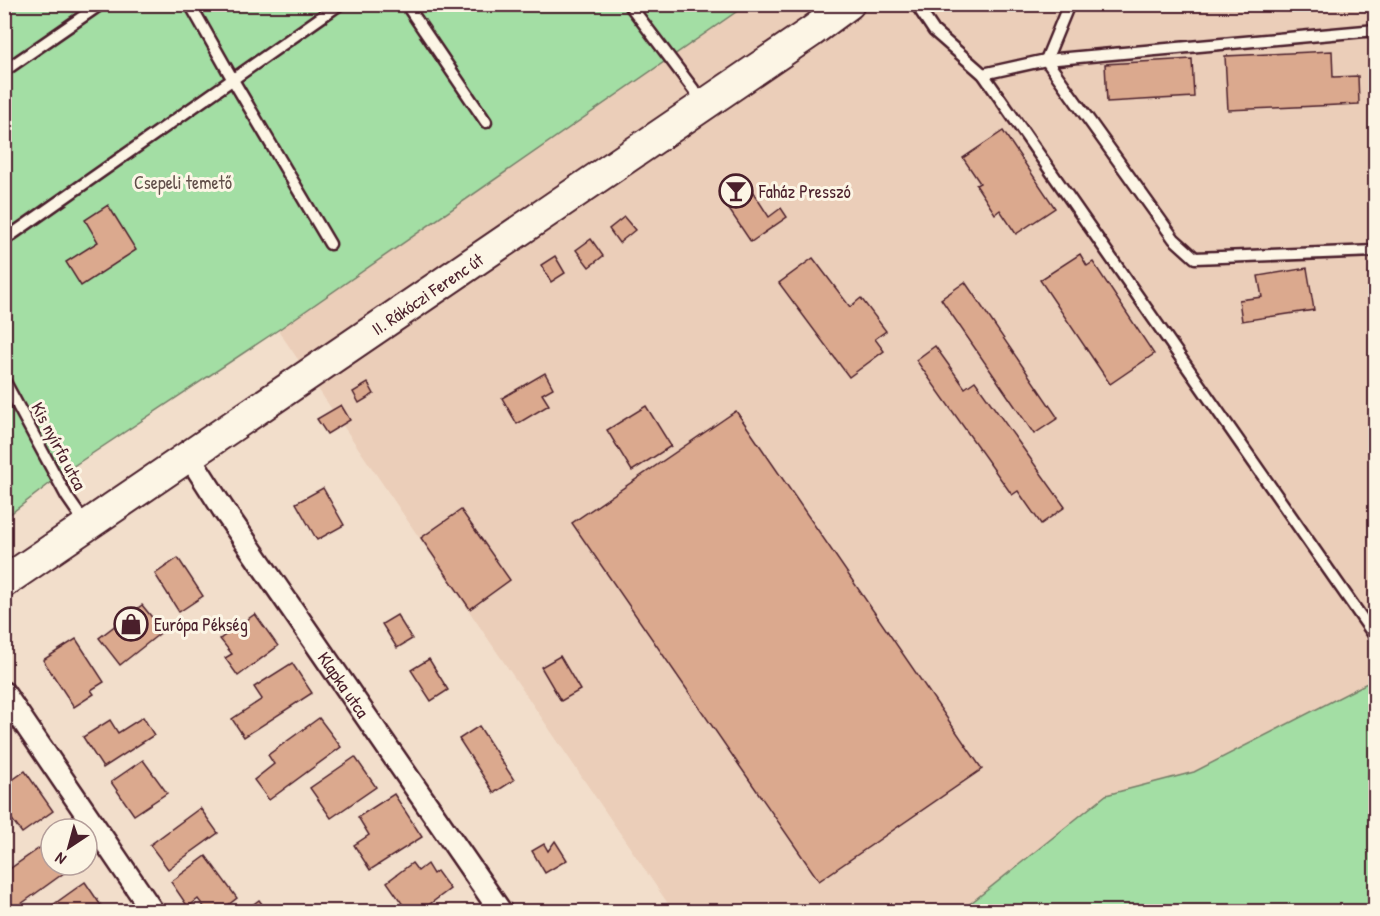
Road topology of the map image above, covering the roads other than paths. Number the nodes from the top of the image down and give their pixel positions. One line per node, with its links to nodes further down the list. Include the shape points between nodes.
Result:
1 (100, 4): 11 (lane)
2 (190, 4): 13 (lane)
3 (340, 4): 13 (lane)
4 (406, 4): 15 (lane)
5 (629, 4): 14 (lane)
6 (849, 4): 14 (main road, II. Rákóczi Ferenc út)
7 (916, 4): 12 (lane, via 934,31)
8 (1070, 4): 10 (lane)
9 (1376, 30): 10 (lane)
10 (1046, 60): 12 (lane); 18 (lane, via 1174,238 1195,258)
11 (4, 71)
12 (983, 74): 23 (lane)
13 (232, 80): 16 (lane); 17 (lane)
14 (705, 105): 20 (main road, II. Rákóczi Ferenc út)
15 (486, 122)
16 (4, 240)
17 (330, 244)
18 (1376, 251)
19 (4, 380): 21 (lane, Kis nyírfa utca, via 67,497)
20 (189, 456): 21 (main road, II. Rákóczi Ferenc út); 26 (street, Klapka utca)
21 (87, 526): 22 (main road, II. Rákóczi Ferenc út)
22 (4, 582)
23 (1376, 638)
24 (4, 693): 25 (street)
25 (153, 912)
26 (501, 912)

